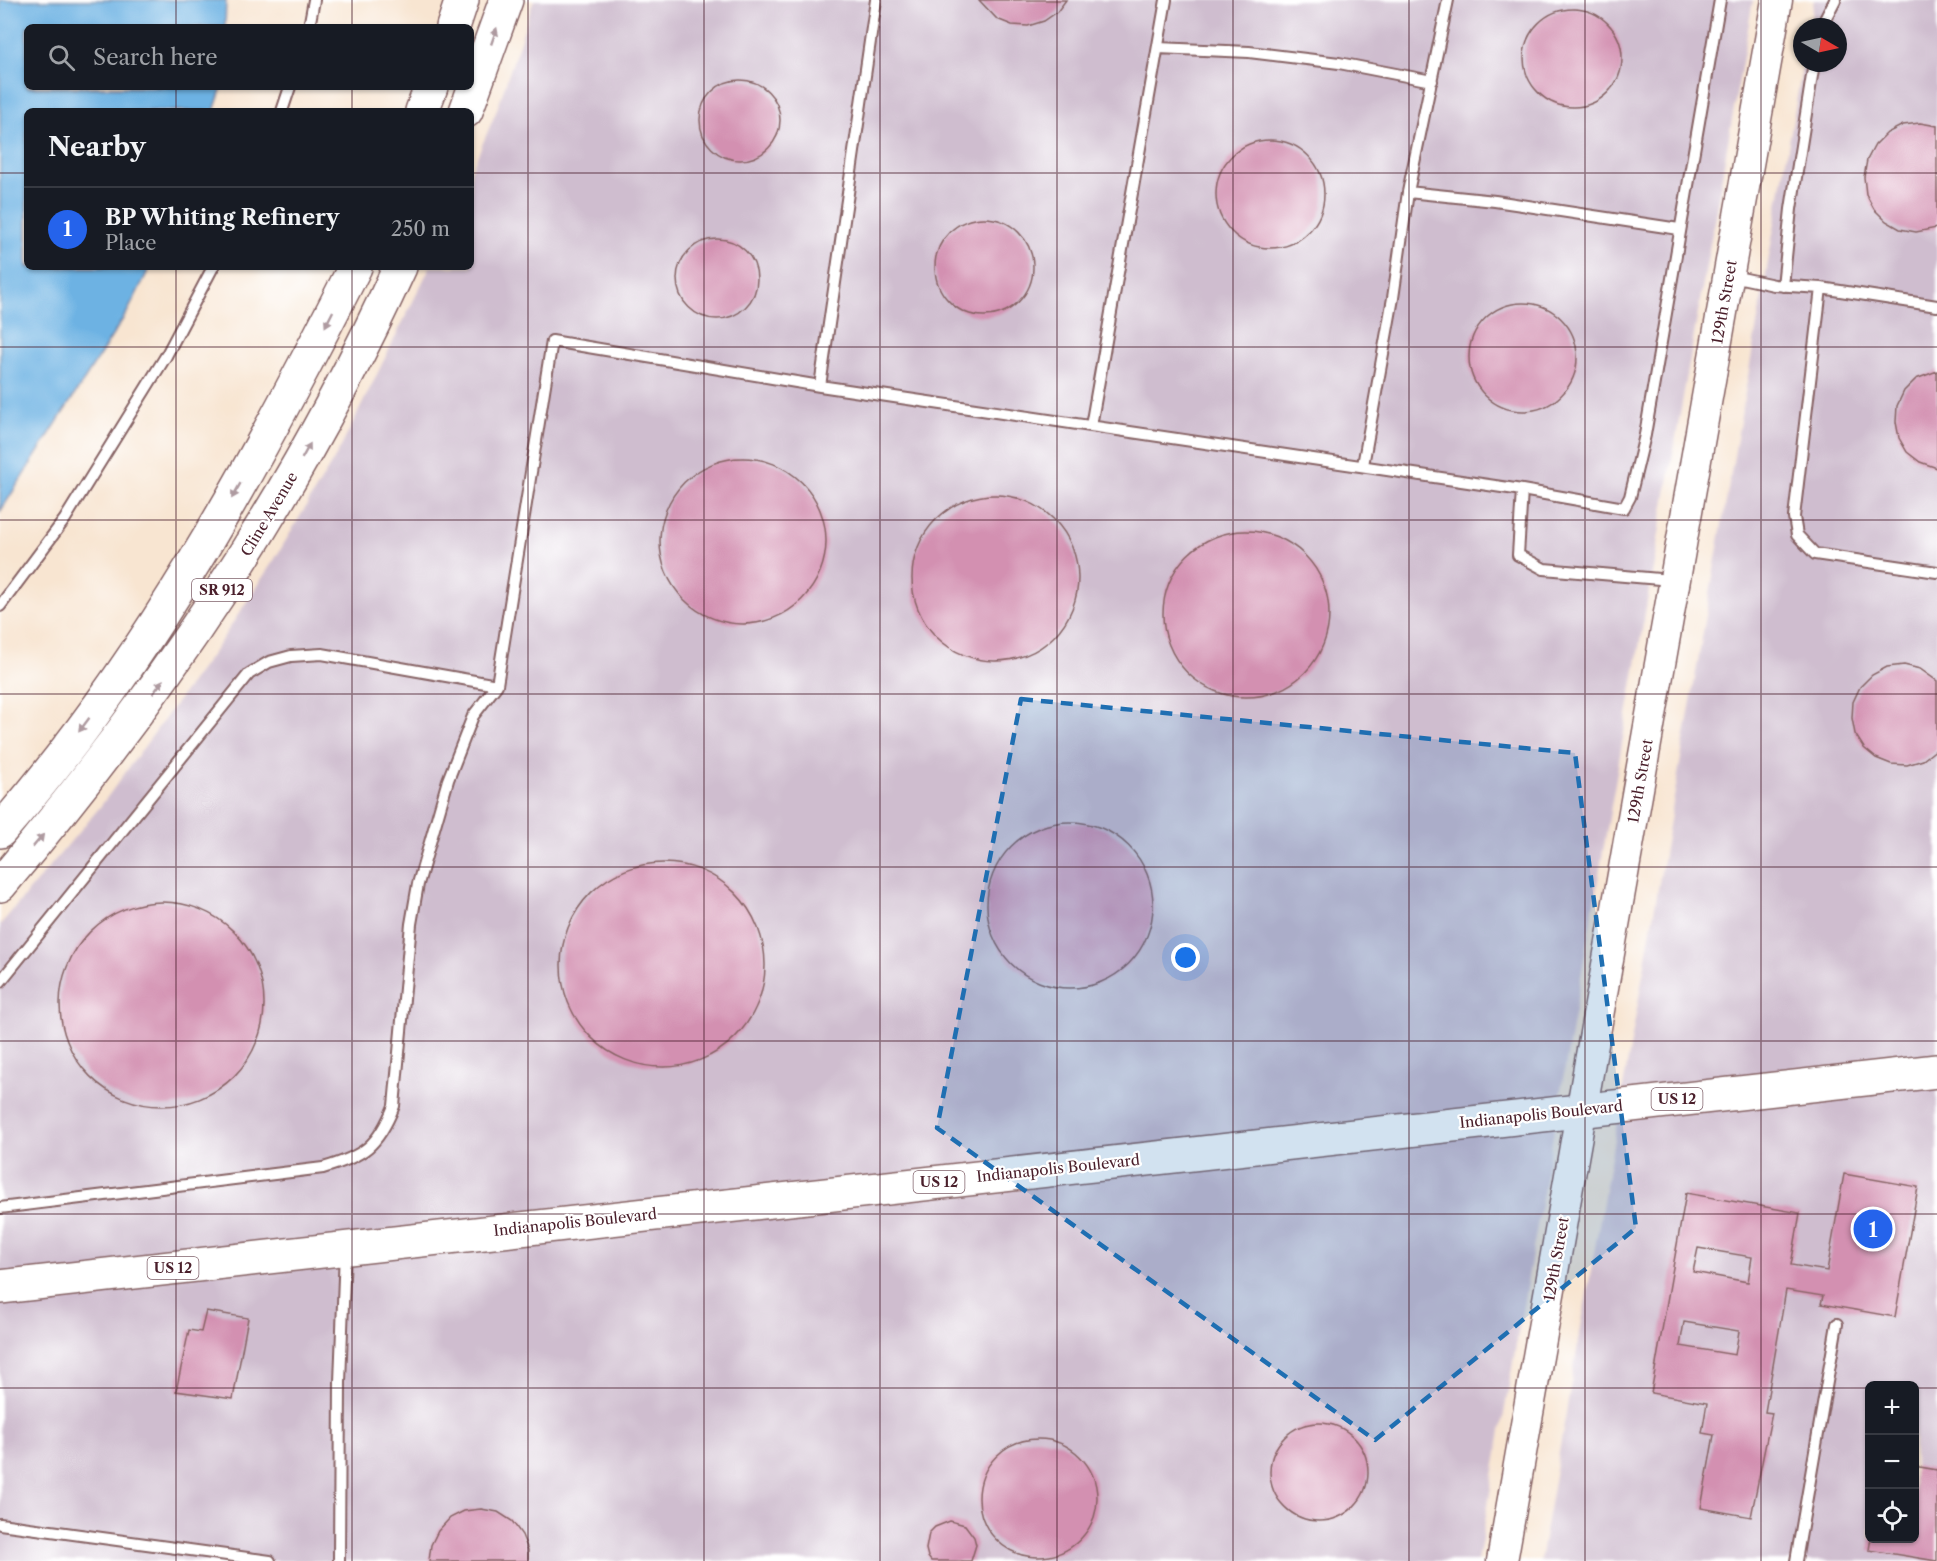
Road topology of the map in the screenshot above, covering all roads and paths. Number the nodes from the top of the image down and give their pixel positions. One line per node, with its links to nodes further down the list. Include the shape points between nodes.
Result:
1 (314, 0): 11 (lane)
2 (462, 0): 12 (main road)
3 (506, 0): 16 (main road, one-way to 3)
4 (876, 0): 32 (lane)
5 (1166, 0): 13 (lane)
6 (1448, 0): 15 (lane)
7 (1720, 0): 24 (lane)
8 (1777, 0): 28 (main road, 129th Street)
9 (1835, 0): 10 (lane)
10 (1826, 18)
11 (310, 24)
12 (454, 24)
13 (1158, 48): 15 (lane, via 1249,52 1339,63); 33 (lane)
14 (1814, 72): 29 (lane)
15 (1432, 81): 23 (lane)
16 (474, 89)
17 (289, 90): 20 (lane)
18 (430, 90): 21 (main road)
19 (474, 90): 22 (main road, one-way to 19)
20 (283, 108)
21 (423, 108)
22 (467, 108)
23 (1408, 192): 24 (lane); 34 (lane)
24 (1680, 229): 35 (lane, via 1645,435 1624,508)
25 (211, 270): 38 (lane, via 166,356 65,519)
26 (353, 270): 40 (main road, SR 912, one-way to 40, via 270,433 158,619 70,743)
27 (398, 270): 41 (main road, Cline Avenue / SR 912, one-way to 27, via 100,764 200,626 304,454)
28 (1728, 275): 29 (lane); 37 (main road, 129th Street)
29 (1783, 286): 30 (lane)
30 (1821, 288): 31 (lane); 36 (lane, via 1794,517 1797,535 1815,554)
31 (1937, 306)
32 (820, 386): 33 (lane); 39 (lane, via 552,341)
33 (1091, 426): 34 (lane)
34 (1363, 465): 35 (lane)
35 (1522, 490): 37 (lane, via 1518,555 1544,569)
36 (1937, 573)
37 (1675, 580): 44 (main road, 129th Street)
38 (0, 606)
39 (497, 685): 42 (lane, via 322,654 269,662 249,674); 45 (lane, via 473,716 448,780 418,884 394,1106 384,1131 369,1148 350,1160 323,1168)
40 (0, 831)
41 (0, 885)
42 (0, 982)
43 (1937, 1071): 44 (main road, Indianapolis Boulevard / US 12)
44 (1583, 1109): 46 (main road, Indianapolis Boulevard / US 12); 52 (main road, 129th Street)
45 (0, 1208)
46 (346, 1248): 47 (main road, Indianapolis Boulevard / US 12); 51 (lane, via 339,1383)
47 (0, 1287)
48 (1837, 1324): 53 (lane)
49 (0, 1524): 50 (lane)
50 (270, 1561)
51 (339, 1561)
52 (1502, 1561)
53 (1796, 1561)

